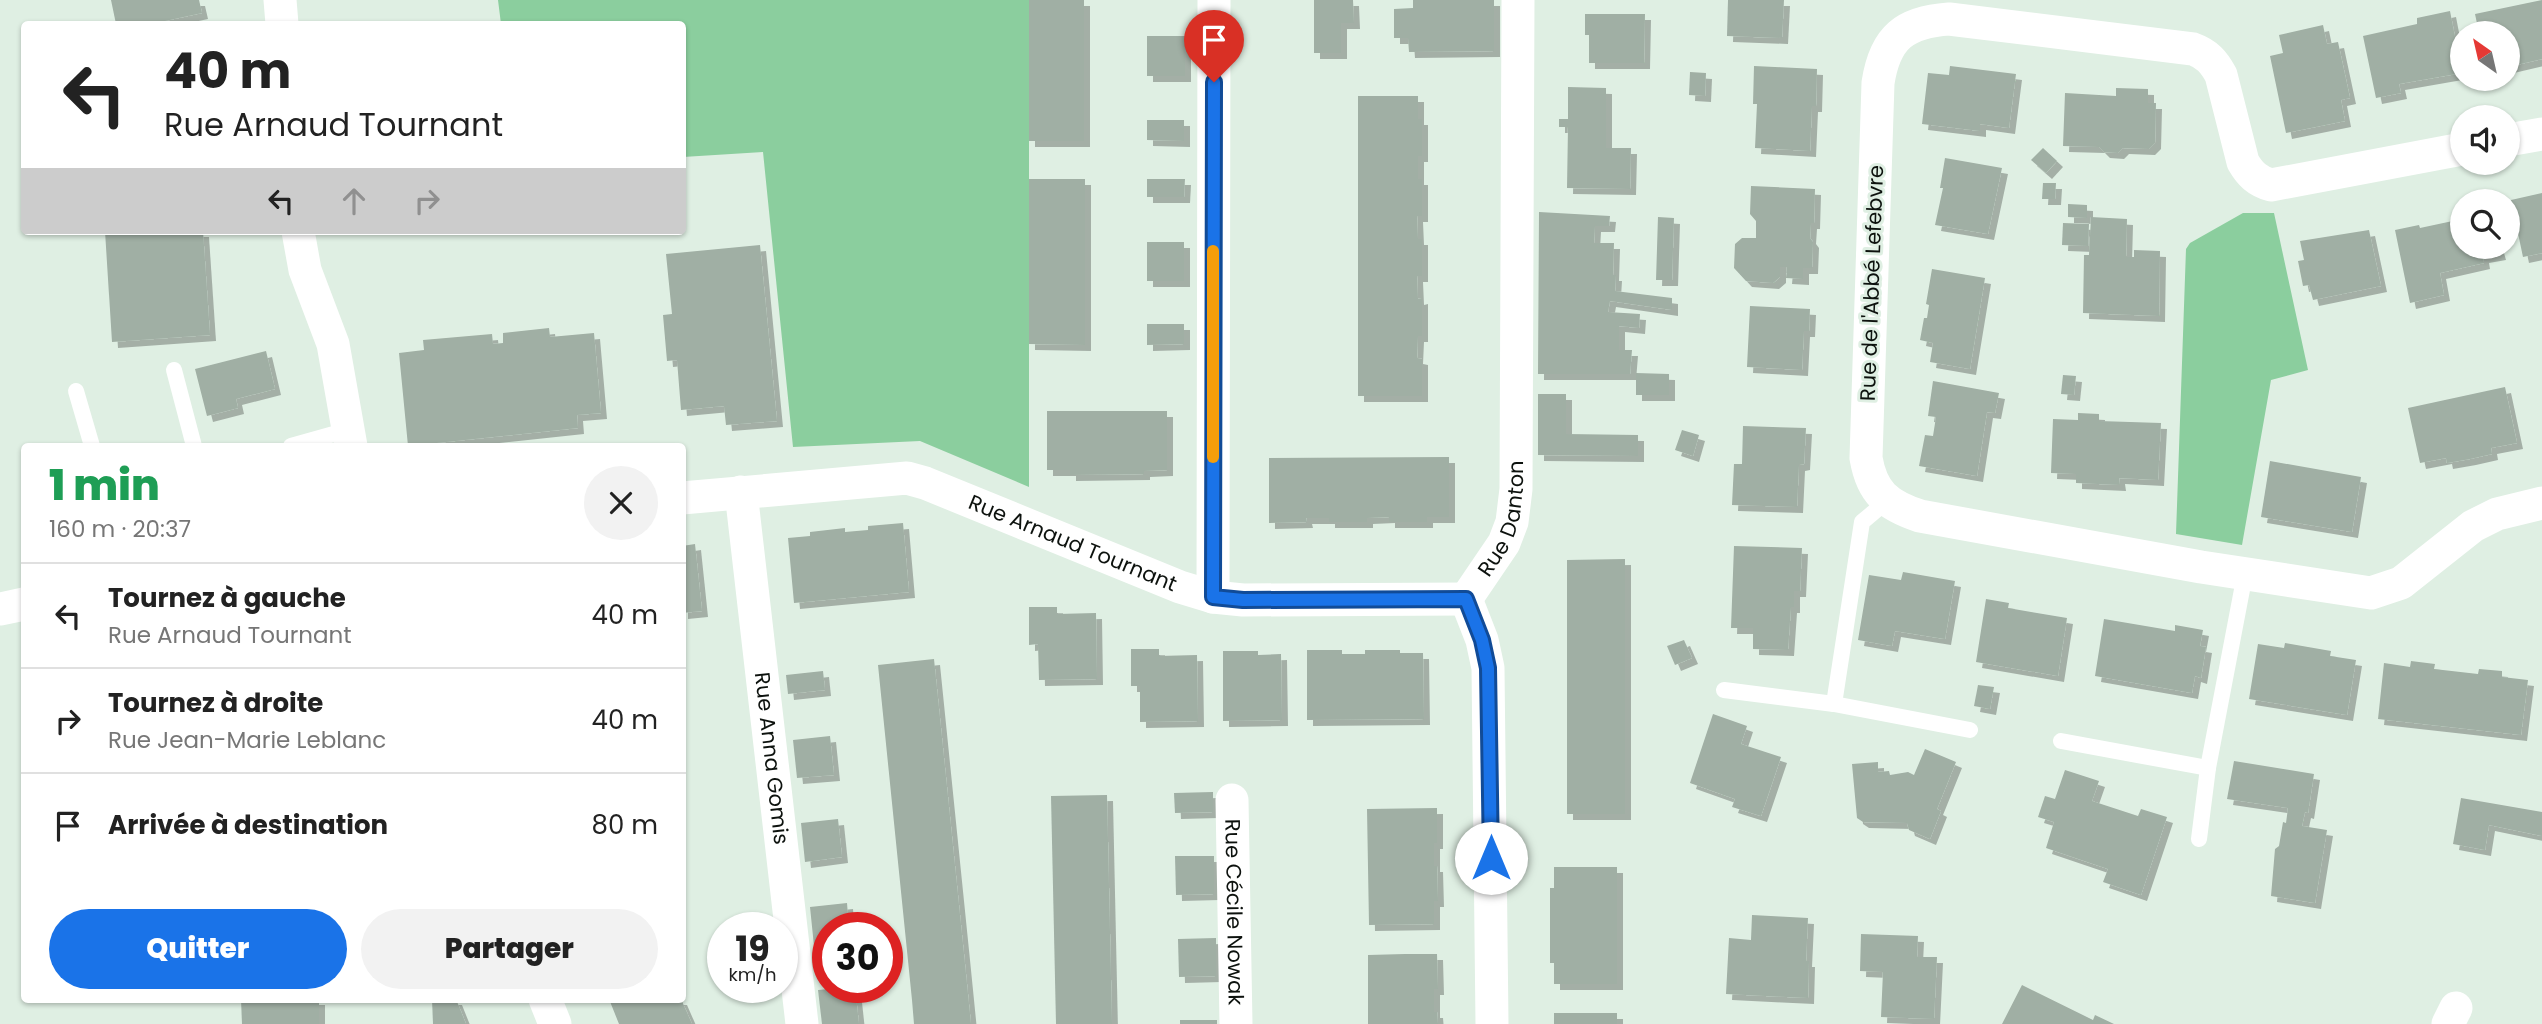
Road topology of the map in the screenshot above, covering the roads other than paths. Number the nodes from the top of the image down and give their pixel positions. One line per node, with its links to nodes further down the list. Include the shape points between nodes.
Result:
1 (280, 0): 4 (street)
2 (1214, 0): 20 (street)
3 (1518, 0): 21 (street, Rue Danton, via 1516,489 1504,543)
4 (282, 21)
5 (2542, 134): 6 (street)
6 (2520, 138)
7 (2450, 151): 17 (street, Rue de l'Abbé Lefebvre, via 2271,185 2250,173 2243,162 2221,75 2203,53 1949,19 1912,24 1888,50 1878,83 1866,458 1877,490)
8 (299, 235): 11 (street, via 305,270 333,344)
9 (174, 370): 13 (lane)
10 (76, 391): 12 (lane)
11 (349, 438): 14 (lane)
12 (91, 443)
13 (193, 443)
14 (313, 443)
15 (741, 492): 16 (street, Rue Arnaud Tournant); 20 (street, Rue Arnaud Tournant, via 907,478); 33 (street, Rue Anna Gomis)
16 (686, 498)
17 (1888, 501): 19 (street, via 1920,516); 25 (lane, via 1862,522)
18 (2542, 503): 19 (street, via 2497,514 2473,526 2400,583 2384,590 2371,593)
19 (2245, 574): 28 (lane)
20 (1213, 597): 21 (street, Rue Arnaud Tournant)
21 (1466, 599): 35 (street, Rue Danton, via 1488,668)
22 (21, 605): 23 (street)
23 (0, 609)
24 (1724, 690): 25 (lane)
25 (1834, 704): 26 (lane)
26 (1970, 730)
27 (2061, 741): 28 (lane)
28 (2208, 768): 30 (lane)
29 (1232, 800): 34 (street, Rue Cécile Nowak)
30 (2199, 839)
31 (547, 1003): 32 (street)
32 (555, 1024)
33 (802, 1024)
34 (1237, 1024)
35 (1492, 1024)

